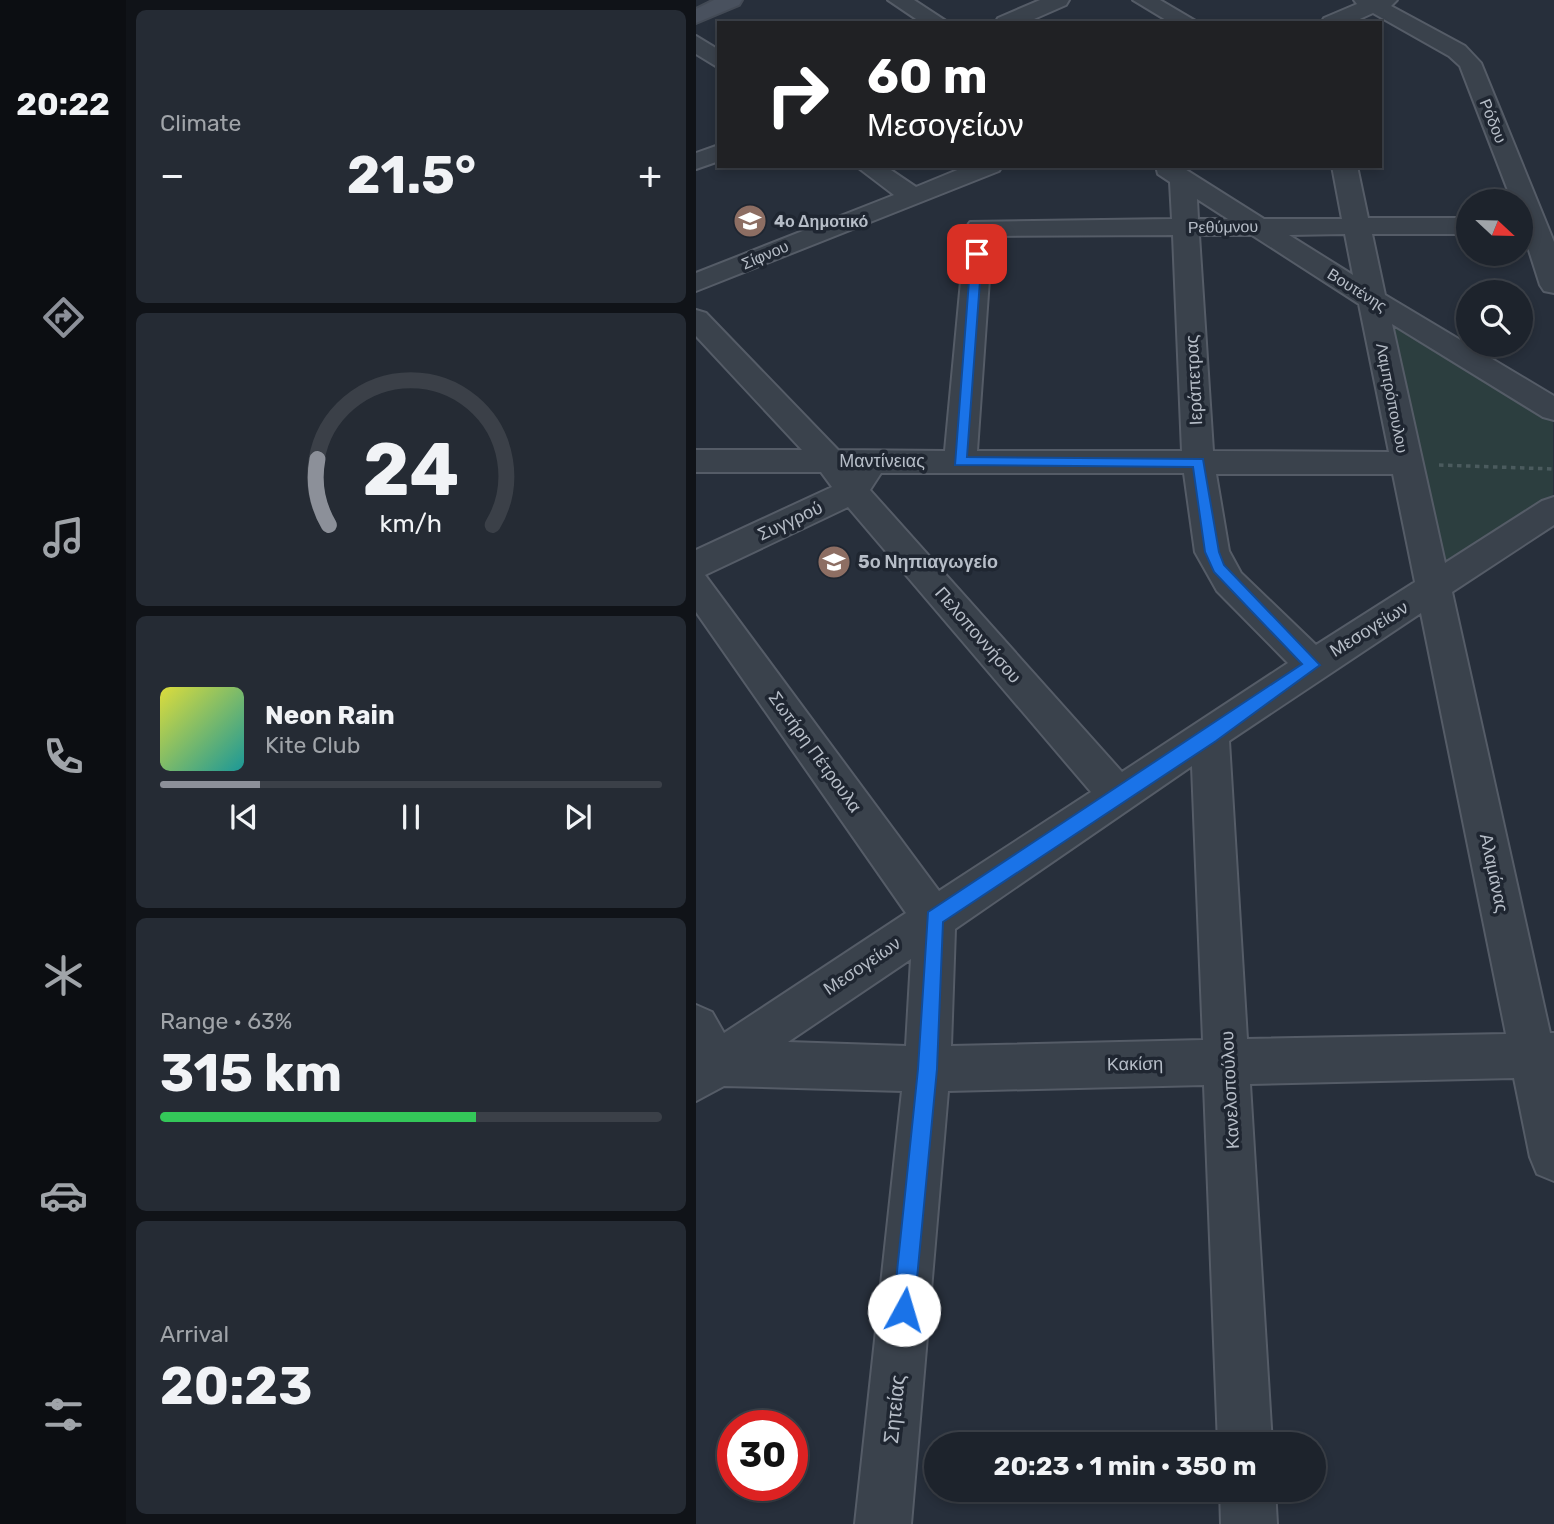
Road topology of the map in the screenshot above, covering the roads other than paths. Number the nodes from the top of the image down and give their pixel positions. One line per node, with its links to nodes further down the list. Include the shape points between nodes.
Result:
1 (730, 0): 6 (street)
2 (899, 0): 7 (street)
3 (1058, 0): 8 (street)
4 (1144, 0): 9 (street)
5 (1375, 2): 10 (street); 23 (street, Ρόδου, via 1470,63)
6 (696, 17)
7 (935, 21)
8 (1011, 21)
9 (1184, 21)
10 (1336, 21)
11 (696, 43): 12 (street)
12 (717, 59)
13 (717, 153): 14 (street)
14 (696, 162)
15 (871, 168): 19 (street)
16 (985, 168): 19 (street, Σίφνου)
17 (1344, 168): 21 (street, Λαμπρόπουλου)
18 (1173, 173): 24 (street, Βουτένης); 25 (street, Ιεράπετρας)
19 (918, 196): 20 (street); 26 (street, Σίφνου)
20 (960, 217): 25 (street, Ρεθύμνου); 34 (street)
21 (1357, 226): 22 (street, Ρεθύμνου); 24 (street, Ρεθύμνου); 28 (street, Λαμπρόπουλου)
22 (1456, 226)
23 (1536, 226): 27 (street, Ρόδου)
24 (1258, 227): 25 (street, Ρεθύμνου); 28 (street, Βουτένης)
25 (1185, 228): 35 (street, Ιεράπετρας)
26 (696, 284)
27 (1554, 285)
28 (1373, 300): 30 (street, Βουτένης); 36 (street, Λαμπρόπουλου)
29 (696, 319): 32 (street, Πελοποννήσου)
30 (1554, 410)
31 (696, 461): 32 (street, Μαντίνειας)
32 (830, 461): 33 (street, Μαντίνειας); 37 (street, Πελοποννήσου)
33 (871, 461): 34 (street, Μαντίνειας); 37 (street)
34 (960, 462): 35 (street, Μαντίνειας)
35 (1198, 463): 36 (street, Μαντίνειας); 42 (street, Ιεράπετρας, via 1212,552 1219,568)
36 (1405, 463): 41 (street, Λαμπρόπουλου)
37 (852, 491): 39 (street, Συγγρού); 44 (street, Πελοποννήσου)
38 (1554, 509): 41 (street, Μεσογείων)
39 (696, 565)
40 (696, 585): 45 (street, Σωτήρη Πέτρουλα)
41 (1433, 589): 42 (street, Μεσογείων); 46 (street, Αλαμάνας)
42 (1313, 665): 43 (street, Μεσογείων)
43 (1210, 736): 44 (street, Μεσογείων); 48 (street, Κανελοπούλου)
44 (1119, 796): 45 (street, Μεσογείων)
45 (934, 918): 47 (street, Μεσογείων); 49 (street, Σητείας)
46 (1543, 1055): 48 (street, Κακίση); 50 (street, Αλαμάνας)
47 (703, 1056): 49 (street, Κακίση)
48 (1229, 1061): 49 (street, Κακίση); 51 (street, Κανελοπούλου)
49 (927, 1069): 53 (street, Σητείας)
50 (1554, 1157)
51 (1244, 1432)
52 (1248, 1502): 54 (street)
53 (883, 1524)
54 (1249, 1524)

